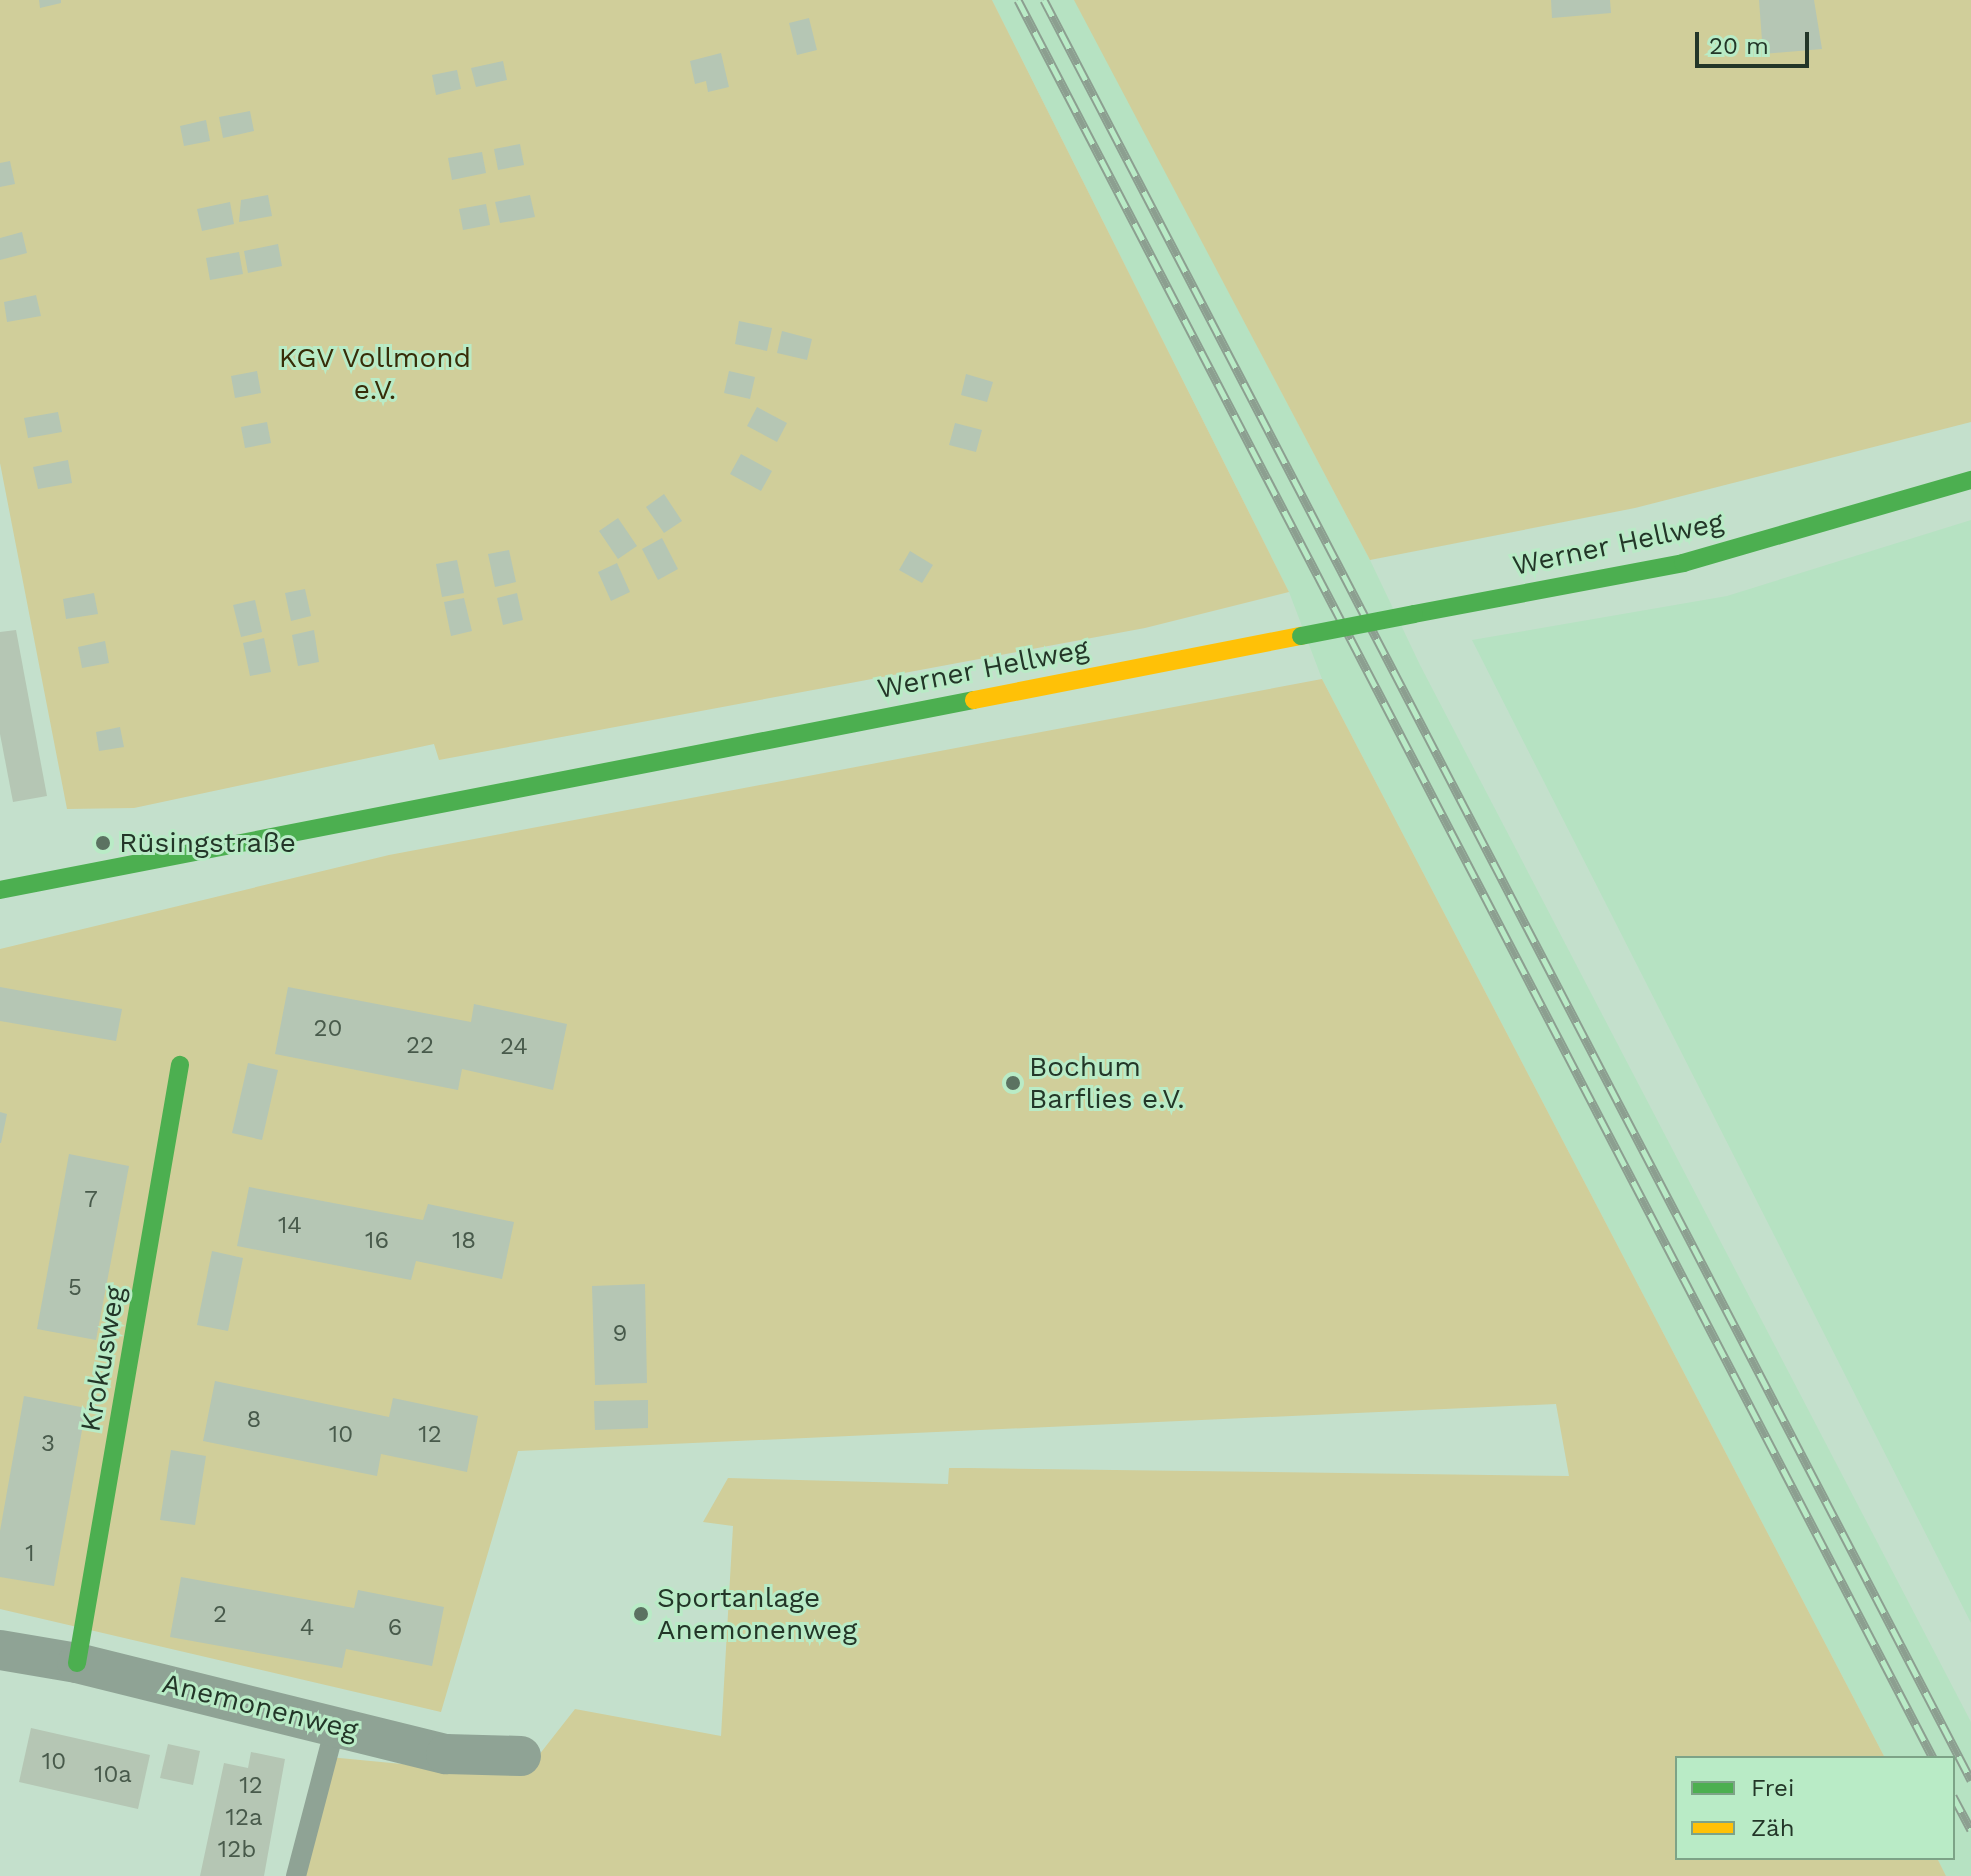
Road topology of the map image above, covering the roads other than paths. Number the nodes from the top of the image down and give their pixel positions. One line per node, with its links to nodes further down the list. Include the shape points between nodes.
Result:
1 (1971, 480): 2 (main road, Werner Hellweg, bridge, via 1683,563)
2 (0, 890)
3 (180, 1065): 5 (main road, Krokusweg)
4 (0, 1650): 5 (street, Anemonenweg)
5 (77, 1663): 6 (street, Anemonenweg)
6 (336, 1724): 7 (street, Anemonenweg, via 446,1754); 8 (lane)
7 (521, 1756)
8 (296, 1876)

